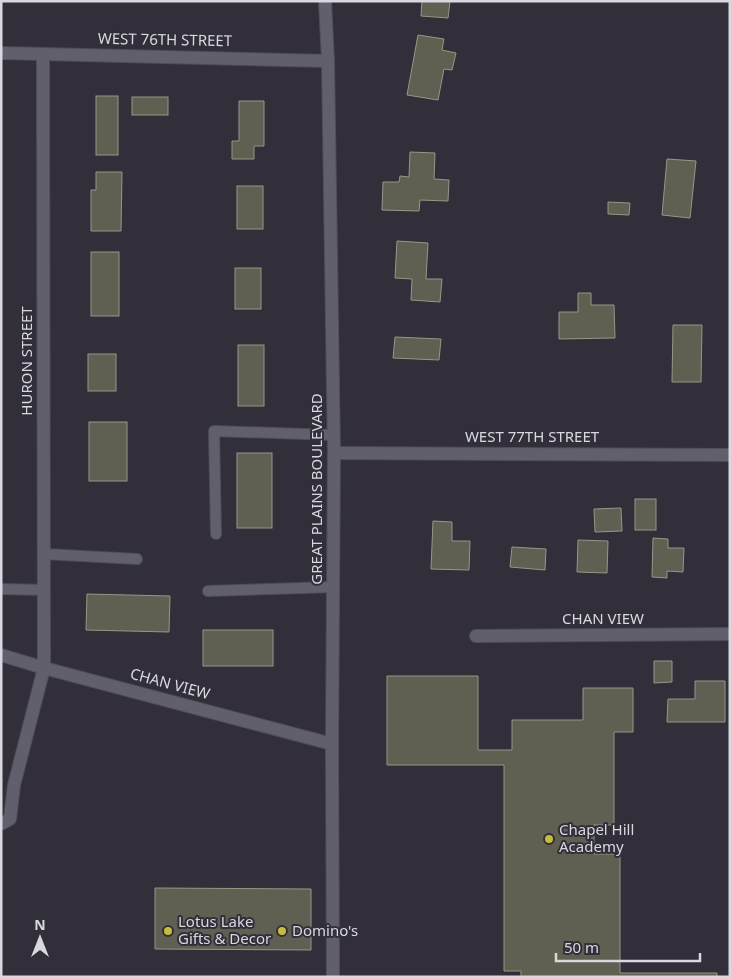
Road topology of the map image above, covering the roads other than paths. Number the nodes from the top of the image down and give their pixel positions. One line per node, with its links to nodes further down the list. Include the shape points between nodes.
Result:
1 (325, 1): 4 (street, GREAT PLAINS BOULEVARD)
2 (1, 53): 3 (street, WEST 76TH STREET)
3 (43, 54): 4 (street, WEST 76TH STREET); 9 (street, HURON STREET)
4 (328, 60): 5 (street, GREAT PLAINS BOULEVARD)
5 (334, 435): 6 (street, GREAT PLAINS BOULEVARD); 8 (lane, via 214,431)
6 (334, 453): 7 (street, WEST 77TH STREET); 11 (street, GREAT PLAINS BOULEVARD)
7 (730, 454)
8 (216, 534)
9 (44, 554): 10 (lane); 13 (street, HURON STREET)
10 (138, 559)
11 (333, 588): 14 (lane); 19 (street, GREAT PLAINS BOULEVARD)
12 (1, 589): 13 (lane)
13 (44, 590): 18 (street, HURON STREET)
14 (208, 591)
15 (730, 634): 16 (street, CHAN VIEW)
16 (476, 636)
17 (1, 655): 18 (street, CHAN VIEW)
18 (44, 668): 19 (street, CHAN VIEW); 20 (street, HURON STREET, via 14,785 10,820)
19 (332, 744): 21 (street, GREAT PLAINS BOULEVARD)
20 (1, 824)
21 (333, 977)

